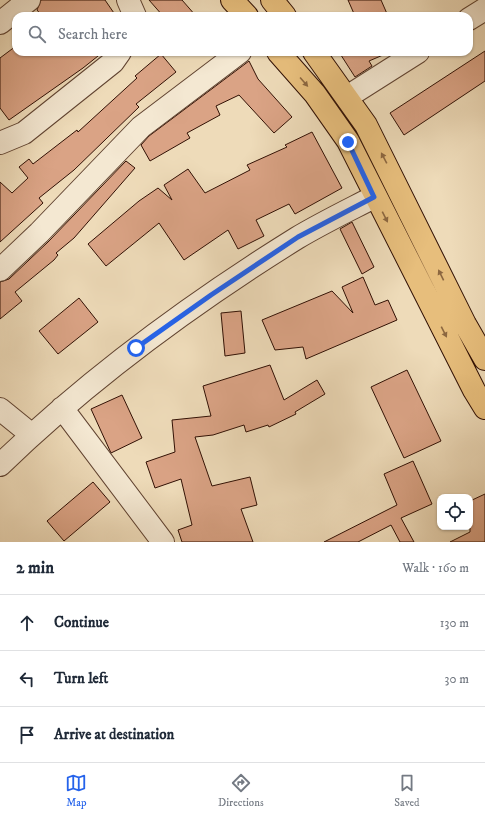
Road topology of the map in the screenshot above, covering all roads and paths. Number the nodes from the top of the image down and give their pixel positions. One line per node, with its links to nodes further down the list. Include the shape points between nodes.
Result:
1 (29, 0): 6 (street)
2 (128, 0): 7 (street)
3 (232, 0): 8 (main road)
4 (272, 0): 9 (main road)
5 (485, 9): 11 (street)
6 (14, 12)
7 (133, 12)
8 (243, 12)
9 (282, 12)
10 (12, 13): 12 (street)
11 (473, 16)
12 (0, 23)
13 (117, 56): 19 (street, via 24,133)
14 (235, 56): 21 (street, via 141,127)
15 (282, 56): 20 (main road, one-way to 20, via 315,94 348,142)
16 (317, 56): 18 (main road)
17 (412, 56): 18 (street)
18 (347, 97): 22 (main road, one-way to 18, via 465,324 381,153)
19 (0, 143)
20 (374, 197): 23 (street, via 298,237 211,295 136,348); 24 (main road, one-way to 24)
21 (0, 270)
22 (485, 359)
23 (62, 408): 26 (street); 28 (street)
24 (485, 408)
25 (0, 409): 26 (street)
26 (32, 435): 27 (street)
27 (0, 465)
28 (163, 542)

